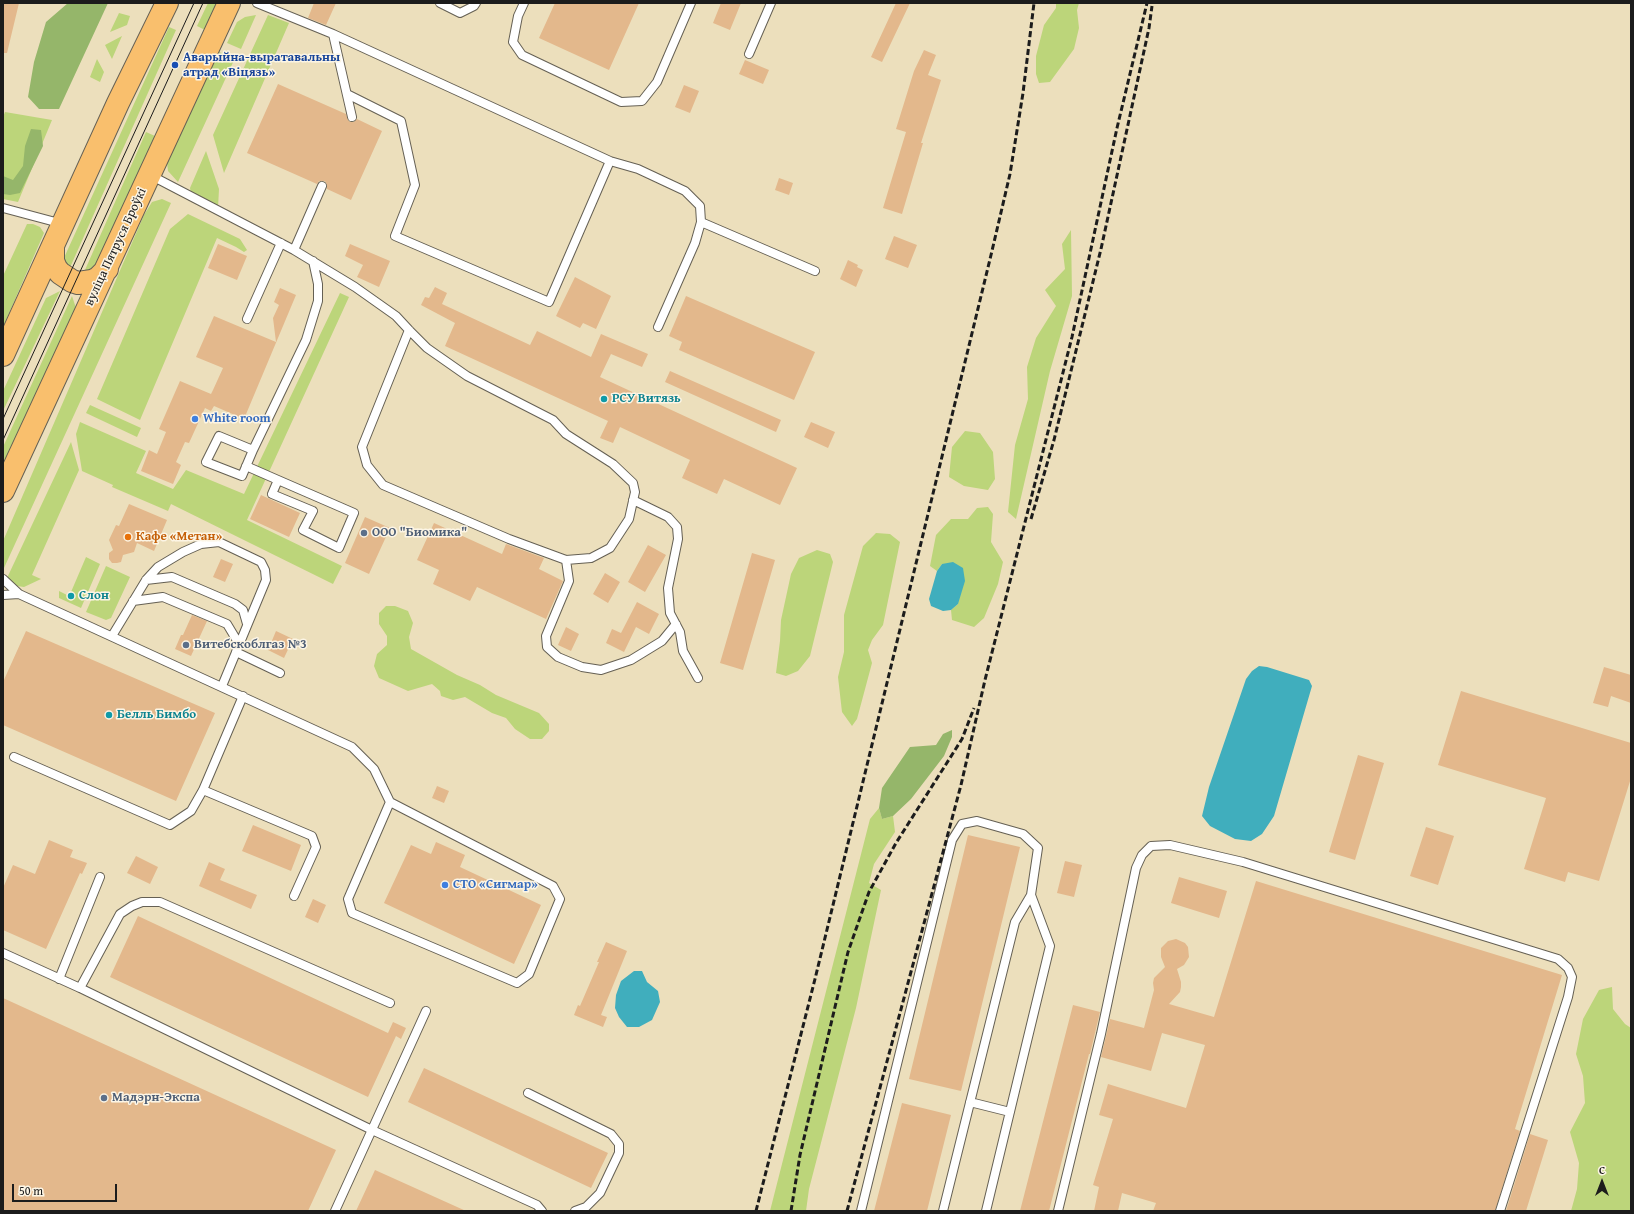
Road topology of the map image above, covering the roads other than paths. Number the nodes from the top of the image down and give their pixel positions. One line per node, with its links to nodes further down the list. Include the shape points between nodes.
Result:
1 (167, 3): 18 (main road, via 118,103)
2 (229, 3): 14 (main road, вуліца Пятруся Броўкі)
3 (257, 3): 9 (lane)
4 (440, 3): 5 (lane, via 460,13)
5 (476, 3)
6 (524, 3): 7 (lane, via 512,42 522,55 621,102 642,101 657,82)
7 (691, 3)
8 (771, 3): 10 (lane)
9 (333, 34): 11 (lane); 13 (lane)
10 (749, 54)
11 (346, 94): 12 (lane); 13 (lane, via 401,121 416,185 395,236 549,302)
12 (352, 117)
13 (610, 161): 17 (lane, via 638,169 685,191 700,206)
14 (150, 175): 19 (lane); 23 (main road, вуліца Пятруся Броўкі)
15 (322, 186): 21 (lane)
16 (3, 208): 18 (lane)
17 (702, 222): 24 (lane); 28 (lane)
18 (64, 224): 20 (main road)
19 (281, 243): 21 (lane); 27 (lane)
20 (53, 247): 23 (main road, via 56,268 72,281 92,281); 25 (main road)
21 (294, 250): 22 (lane)
22 (313, 261): 29 (lane, via 355,286 396,316); 31 (lane, via 318,284 318,301 306,340)
23 (107, 268): 26 (main road, вуліца Пятруся Броўкі)
24 (815, 271)
25 (32, 293): 26 (main road, via 53,285 68,289 82,304); 30 (main road)
26 (84, 316): 34 (main road, вуліца Пятруся Броўкі)
27 (247, 319)
28 (658, 327)
29 (410, 330): 35 (lane, via 427,348 467,376 553,420 566,434 613,464 633,483); 36 (lane, via 362,447 367,465 383,485 509,539)
30 (3, 355)
31 (253, 450): 32 (lane); 32 (lane, via 219,436 206,462 242,476)
32 (246, 466): 33 (lane)
33 (278, 480): 33 (lane, via 354,513 339,548 303,530 312,511 272,494)
34 (3, 491)
35 (633, 500): 36 (lane, via 629,518 610,548 591,558); 43 (lane, via 668,517 677,527 678,539 668,588 670,613)
36 (566, 560): 43 (lane, via 569,581 546,636 547,647 558,657 582,668 601,670 631,660 662,641)
37 (3, 579): 39 (lane)
38 (146, 580): 41 (lane); 42 (lane, via 172,577 235,604 243,610); 42 (lane, via 158,567 183,552 201,544 219,542 261,562 265,570 266,580)
39 (19, 594): 40 (lane); 44 (lane)
40 (3, 595)
41 (133, 601): 44 (lane); 45 (lane, via 163,597 227,624)
42 (247, 624): 45 (lane)
43 (676, 624): 47 (lane, via 683,651)
44 (112, 636): 48 (lane)
45 (237, 648): 46 (lane); 48 (lane)
46 (280, 673)
47 (698, 678)
48 (222, 686): 49 (lane)
49 (243, 696): 51 (lane); 52 (lane, via 352,747 374,768)
50 (14, 757): 51 (lane, via 170,825 191,811)
51 (203, 790): 55 (lane, via 312,836 316,847)
52 (390, 802): 52 (lane, via 348,898 352,913 517,983 529,974 560,899 553,886)
53 (100, 877): 57 (lane)
54 (1031, 895): 62 (lane, via 1015,922); 63 (lane, via 1050,946); 68 (lane, via 1038,848 1022,834 977,821 962,824 952,840)
55 (294, 896)
56 (3, 953): 57 (lane)
57 (59, 978): 58 (lane)
58 (80, 988): 59 (lane, via 120,914 142,902 160,902); 64 (lane)
59 (390, 1003)
60 (426, 1010): 64 (lane)
61 (528, 1093): 67 (lane, via 612,1134 619,1144 619,1153 600,1193 586,1207)
62 (970, 1102): 63 (lane); 69 (lane)
63 (1010, 1112): 70 (lane)
64 (372, 1130): 65 (lane); 66 (lane, via 537,1205)
65 (335, 1211)
66 (542, 1211)
67 (575, 1211)
68 (861, 1211)
69 (943, 1211)
70 (986, 1211)
71 (1058, 1211): 72 (lane, via 1101,1034 1136,868 1142,855 1151,846 1170,845 1243,862 1558,959 1568,968 1572,977 1568,997)
72 (1500, 1211)

